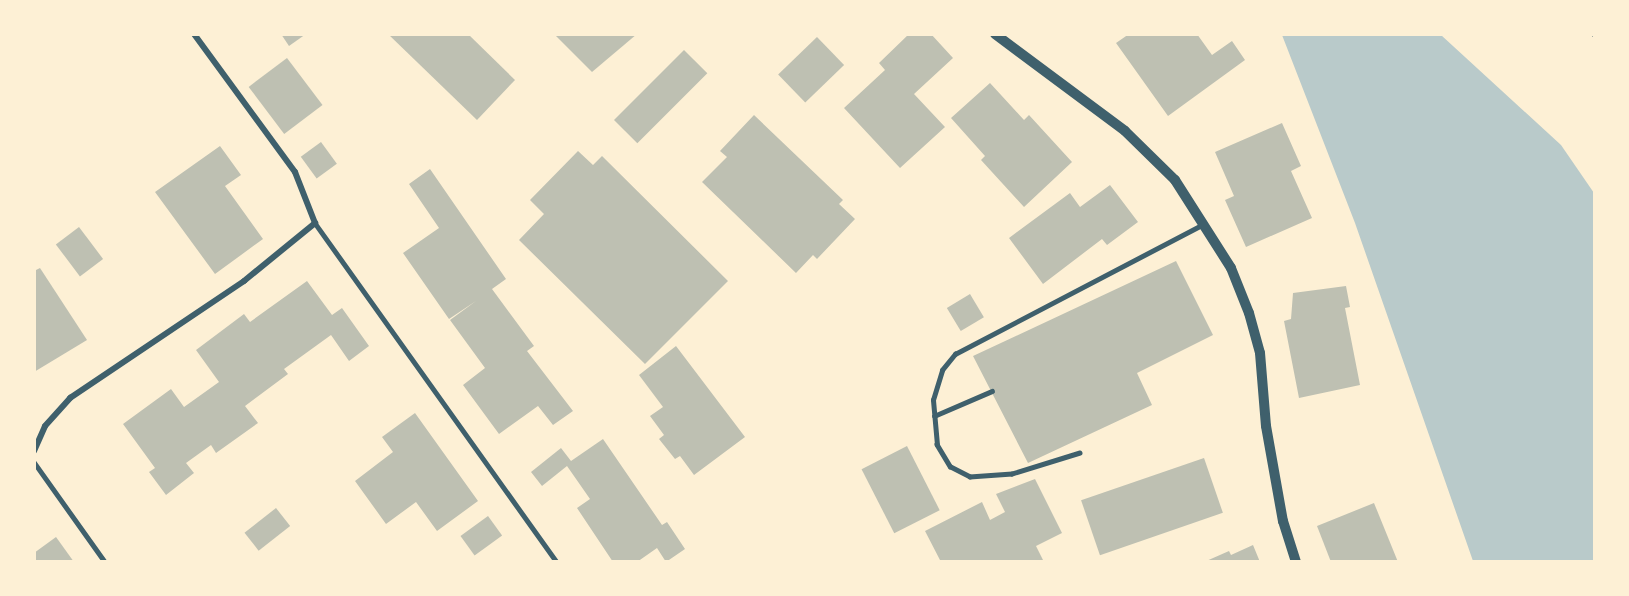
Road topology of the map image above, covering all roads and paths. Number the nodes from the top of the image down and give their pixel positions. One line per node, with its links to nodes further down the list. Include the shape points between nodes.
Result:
1 (194, 34): 3 (street, via 294,172)
2 (995, 34): 4 (street, via 1125,131 1174,180)
3 (315, 223): 7 (street, via 244,280 70,398 45,426); 11 (lane)
4 (1205, 224): 6 (lane, via 955,354 937,383); 12 (street, via 1231,268 1250,313 1260,353 1266,426 1283,520)
5 (992, 391): 6 (lane)
6 (934, 416): 8 (lane, via 937,445 950,467 970,477 1012,474)
7 (34, 451)
8 (1080, 453)
9 (34, 462): 10 (lane)
10 (105, 561)
11 (557, 561)
12 (1296, 561)

